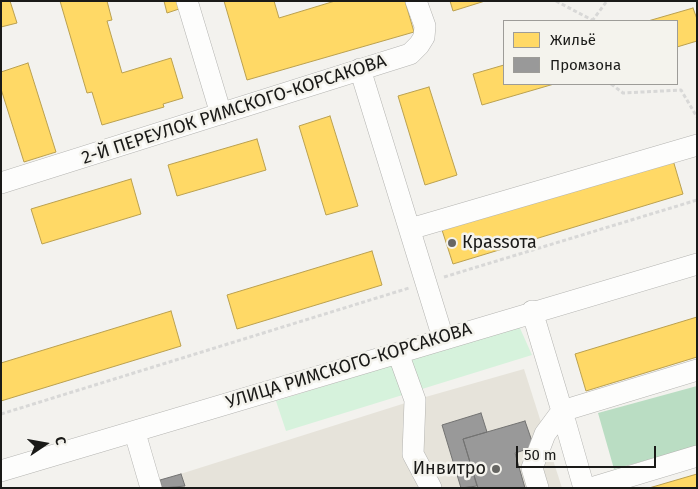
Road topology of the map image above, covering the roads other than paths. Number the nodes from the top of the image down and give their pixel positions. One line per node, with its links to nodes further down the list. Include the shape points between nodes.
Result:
1 (187, 1): 4 (street)
2 (416, 1): 3 (street, 2-Й ПЕРЕУЛОК РИМСКОГО-КОРСАКОВА, via 425,26 419,45 410,54)
3 (360, 70): 4 (street, 2-Й ПЕРЕУЛОК РИМСКОГО-КОРСАКОВА); 7 (street)
4 (221, 114): 6 (street, 2-Й ПЕРЕУЛОК РИМСКОГО-КОРСАКОВА)
5 (697, 144): 7 (street)
6 (1, 183)
7 (410, 229): 10 (street)
8 (697, 264): 9 (street, УЛИЦА РИМСКОГО-КОРСАКОВА)
9 (532, 311): 10 (street, УЛИЦА РИМСКОГО-КОРСАКОВА); 13 (street)
10 (443, 338): 11 (street, УЛИЦА РИМСКОГО-КОРСАКОВА)
11 (398, 353): 14 (street, УЛИЦА РИМСКОГО-КОРСАКОВА, via 229,401); 18 (street, via 415,400 413,454)
12 (697, 370): 13 (street)
13 (562, 411): 19 (street, via 545,434 532,468); 20 (street)
14 (135, 432): 16 (street, УЛИЦА РИМСКОГО-КОРСАКОВА); 17 (street)
15 (697, 456): 21 (street)
16 (1, 470)
17 (151, 488)
18 (431, 488)
19 (538, 488)
20 (584, 488)
21 (590, 488)

